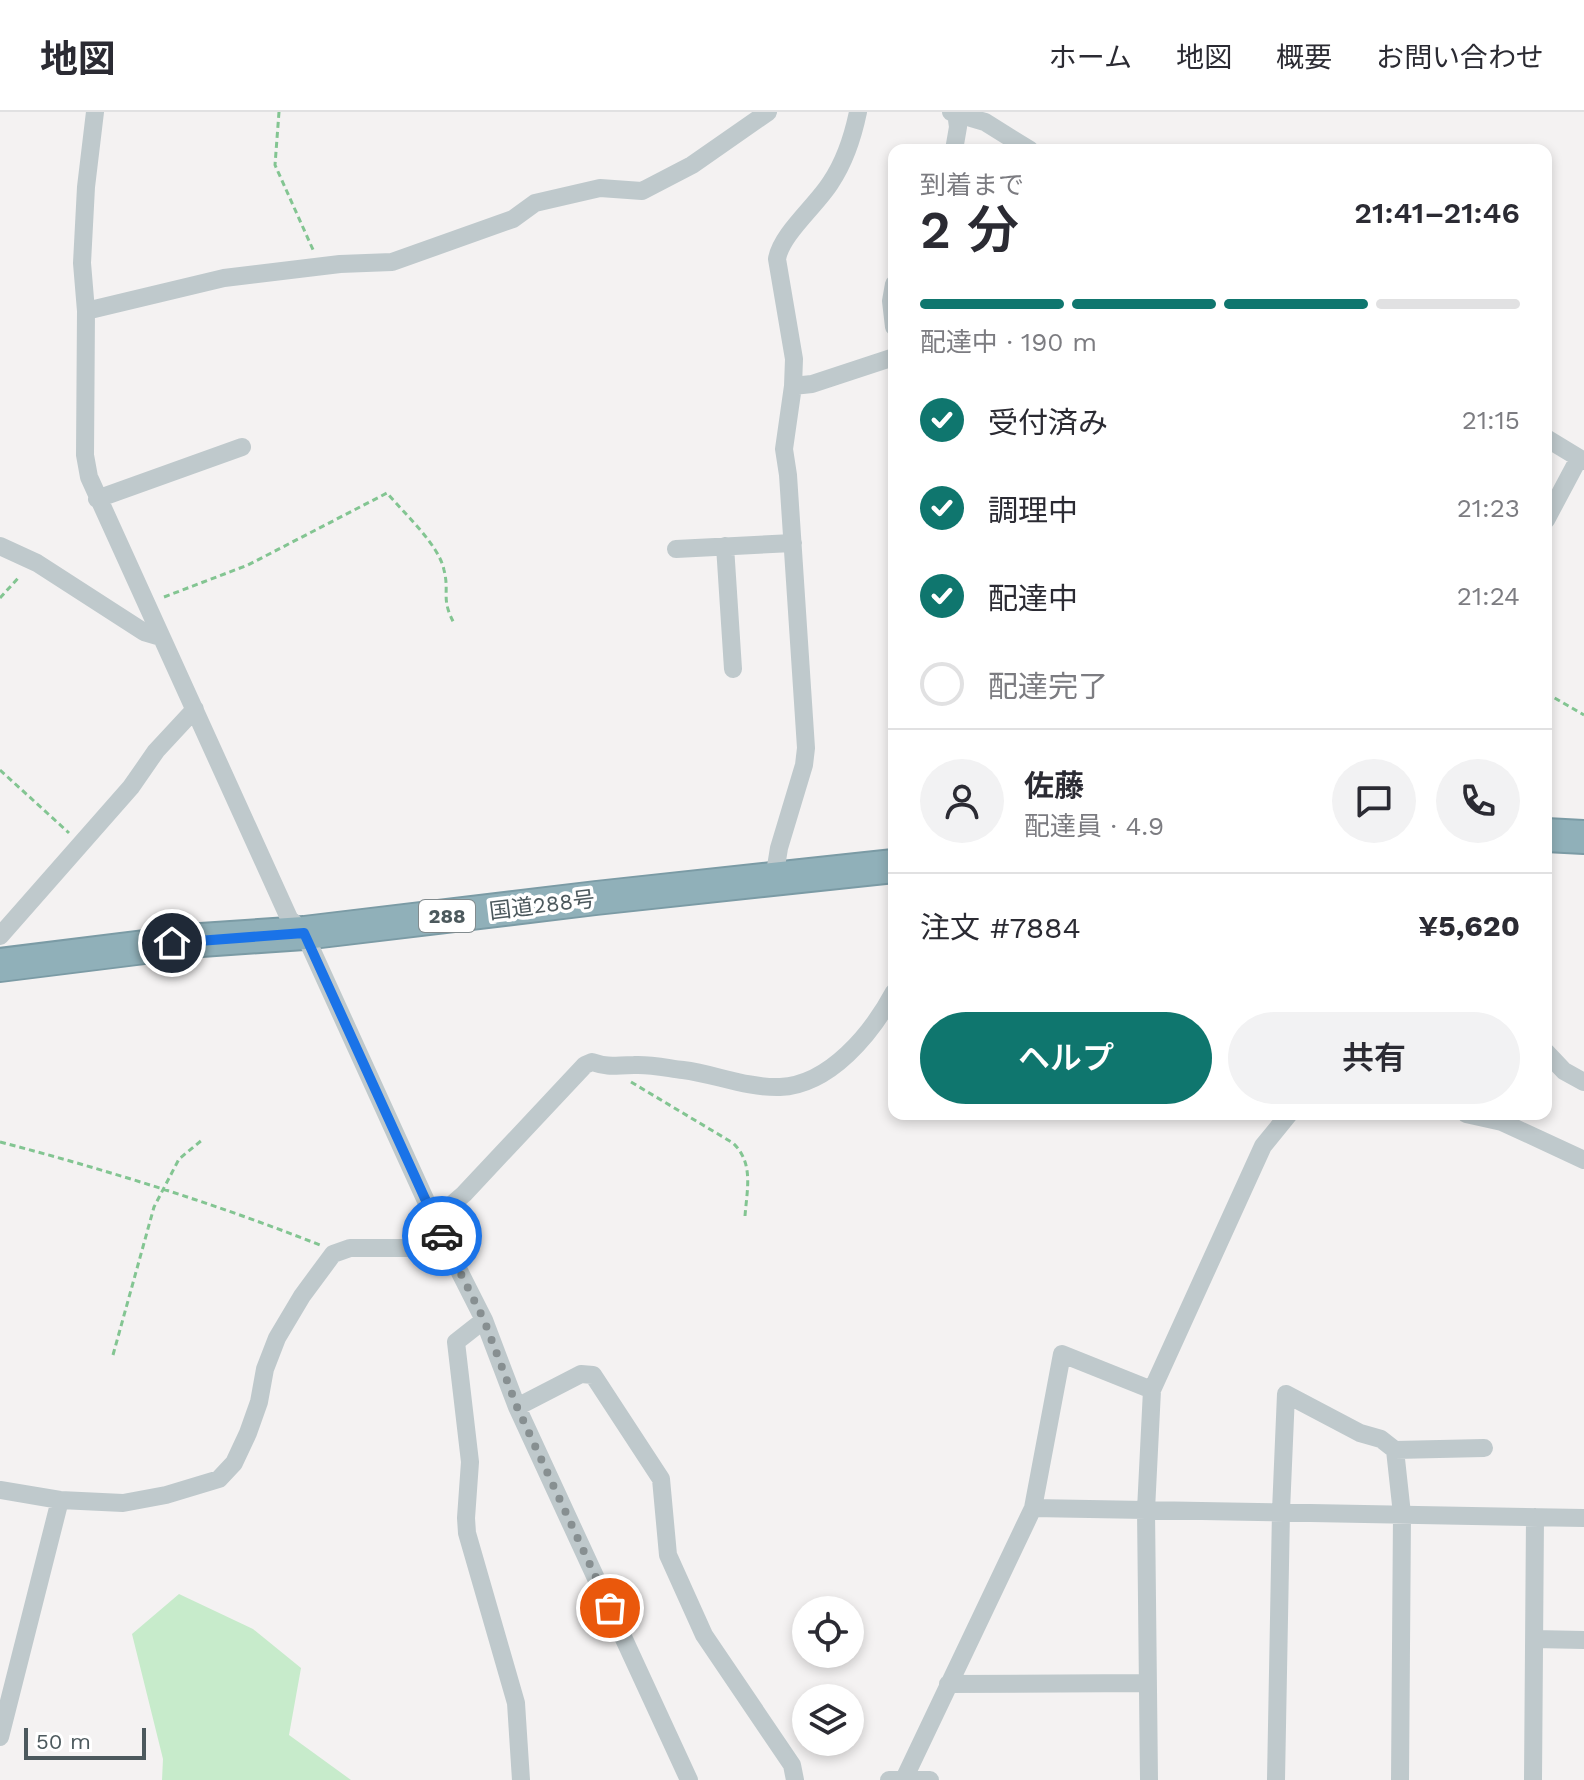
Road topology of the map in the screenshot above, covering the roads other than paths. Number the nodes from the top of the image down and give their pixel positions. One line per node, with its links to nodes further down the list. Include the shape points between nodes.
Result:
1 (95, 112): 7 (street, via 82,263)
2 (768, 112): 7 (street, via 692,165 642,191 600,188 535,203 513,219 392,262 224,278)
3 (858, 112): 9 (street, via 831,183 779,252)
4 (955, 113): 5 (street); 6 (street, via 985,122)
5 (955, 144)
6 (1020, 144)
7 (86, 311): 13 (street, via 85,455)
8 (888, 359): 9 (street)
9 (793, 386): 15 (street, via 784,449)
10 (1552, 442): 12 (street)
11 (242, 447): 13 (street)
12 (1581, 460): 14 (street)
13 (97, 499): 19 (street)
14 (1552, 510)
15 (793, 543): 17 (street); 28 (street, via 806,756)
16 (0, 546): 19 (street, via 34,561 144,632)
17 (725, 546): 18 (street); 20 (street)
18 (676, 549)
19 (161, 637): 21 (street)
20 (733, 669)
21 (195, 709): 29 (street); 30 (street)
22 (1552, 822): 23 (highway)
23 (1584, 823)
24 (1552, 835): 25 (highway)
25 (1584, 837)
26 (888, 858): 28 (highway, 国道288号 / 288)
27 (888, 866): 28 (highway, 国道288号 / 288)
28 (774, 875): 29 (highway, 国道288号 / 288)
29 (297, 925): 31 (highway, 国道288号 / 288, via 82,941); 32 (highway, 国道288号 / 288); 39 (street)
30 (0, 936)
31 (0, 953)
32 (0, 965)
33 (888, 1001): 39 (street, via 868,1032 842,1057 822,1073 790,1086 748,1084 654,1066 585,1065)
34 (1552, 1058): 35 (street)
35 (1584, 1082)
36 (1284, 1120): 42 (street, via 1263,1146)
37 (1493, 1120): 38 (street)
38 (1584, 1160)
39 (435, 1219): 40 (street)
40 (446, 1245): 41 (street); 47 (street, via 350,1248 333,1254 277,1338 248,1433 226,1473 132,1503)
41 (484, 1320): 43 (street); 60 (street, via 456,1342 470,1462 467,1533 516,1703)
42 (1152, 1390): 48 (street, via 1062,1354); 49 (street)
43 (517, 1407): 61 (street); 62 (street, via 581,1374 593,1375 661,1479 668,1555 704,1635 792,1765)
44 (1484, 1448): 45 (street)
45 (1395, 1450): 50 (street, via 1286,1394); 51 (street)
46 (0, 1490): 47 (street)
47 (60, 1500): 58 (street)
48 (1033, 1508): 49 (street); 57 (street)
49 (1146, 1510): 50 (street); 56 (street)
50 (1281, 1511): 51 (street); 66 (street)
51 (1402, 1514): 52 (street); 67 (street)
52 (1535, 1517): 53 (street); 54 (street)
53 (1584, 1518)
54 (1534, 1639): 55 (street); 68 (street)
55 (1584, 1640)
56 (1148, 1683): 57 (street); 65 (street)
57 (948, 1684): 59 (street)
58 (0, 1737)
59 (904, 1779): 63 (street); 64 (street)
60 (521, 1780)
61 (689, 1780)
62 (795, 1780)
63 (889, 1780)
64 (930, 1780)
65 (1149, 1780)
66 (1276, 1780)
67 (1400, 1780)
68 (1533, 1780)

